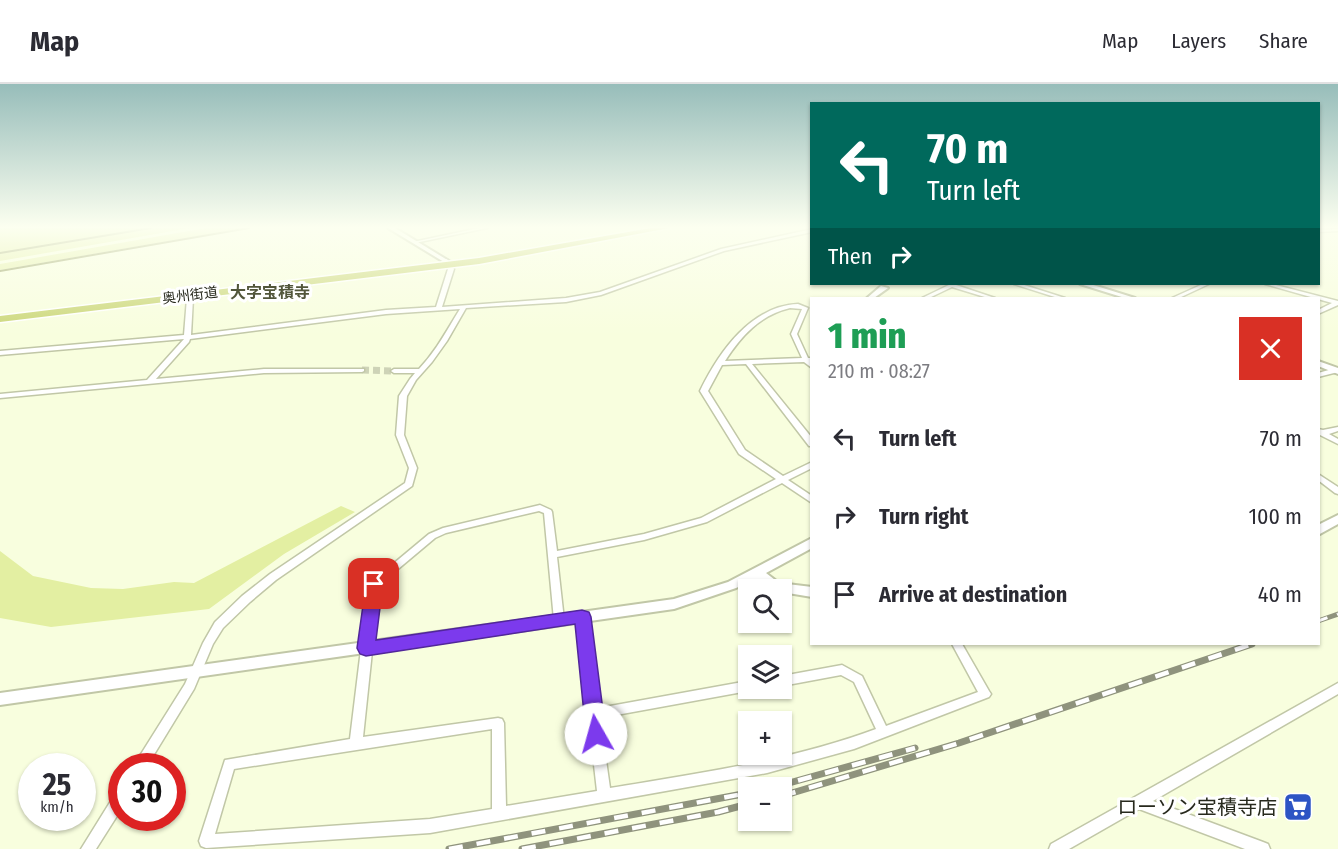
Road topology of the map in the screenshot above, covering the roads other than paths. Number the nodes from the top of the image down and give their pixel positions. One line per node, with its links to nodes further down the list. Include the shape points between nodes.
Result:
1 (448, 263): 22 (street, via 449,274)
2 (442, 264): 12 (highway, 奥州街道)
3 (442, 264): 24 (highway, 奥州街道)
4 (684, 264): 21 (street, via 591,296)
5 (951, 285): 14 (street)
6 (956, 285): 15 (street)
7 (1020, 285): 16 (street)
8 (1087, 285): 17 (street)
9 (1204, 285): 18 (street)
10 (1272, 285): 19 (street)
11 (884, 288): 13 (street)
12 (188, 295): 25 (highway, 奥州街道); 26 (street)
13 (871, 297)
14 (927, 297)
15 (989, 297)
16 (1059, 297)
17 (1128, 297)
18 (1177, 297)
19 (1315, 297)
20 (1320, 298): 23 (street, via 1337,303)
21 (464, 307): 22 (street); 35 (street)
22 (438, 309): 26 (street)
23 (1320, 311)
24 (0, 314)
25 (0, 319)
26 (188, 337): 27 (street); 37 (street)
27 (0, 353)
28 (810, 362): 29 (street, via 794,334 805,308 792,305 747,328); 30 (street)
29 (721, 363): 30 (street); 45 (street, via 704,393 742,452)
30 (749, 364): 41 (street)
31 (1320, 364): 33 (street)
32 (362, 370): 37 (street, via 278,370)
33 (1337, 370): 36 (street)
34 (394, 371): 35 (street)
35 (420, 371): 58 (street, via 403,396 400,411 401,442 413,468 409,484 246,599 219,624)
36 (1320, 374)
37 (150, 381): 38 (street)
38 (0, 396)
39 (1338, 429): 40 (street)
40 (1320, 432): 42 (street)
41 (810, 441)
42 (1338, 442)
43 (810, 465): 45 (street)
44 (1320, 478): 46 (street)
45 (783, 480): 47 (street); 51 (street, via 705,520)
46 (1338, 491)
47 (810, 499)
48 (1338, 519): 49 (street)
49 (1320, 530)
50 (810, 543): 52 (street)
51 (552, 555): 55 (street); 57 (street, via 548,512 540,508 438,534 374,584)
52 (757, 573): 53 (street, via 776,587); 54 (street, via 674,604)
53 (810, 592)
54 (582, 617): 55 (street); 63 (street)
55 (560, 620): 57 (street)
56 (958, 645): 64 (street, via 985,694)
57 (366, 648): 58 (street); 65 (street)
58 (197, 671): 62 (street); 66 (street)
59 (792, 679): 64 (street, via 842,670 858,679)
60 (738, 688): 63 (street)
61 (1338, 688): 68 (street)
62 (0, 699)
63 (594, 714): 67 (street)
64 (883, 732): 67 (street, via 766,766)
65 (356, 744): 69 (street, via 498,723); 69 (street, via 229,764 206,841 430,826)
66 (148, 753)
67 (604, 795): 69 (street)
68 (1139, 802): 72 (street); 73 (street)
69 (499, 814)
70 (108, 817): 71 (street)
71 (88, 848)
72 (1056, 849)
73 (1263, 849)

